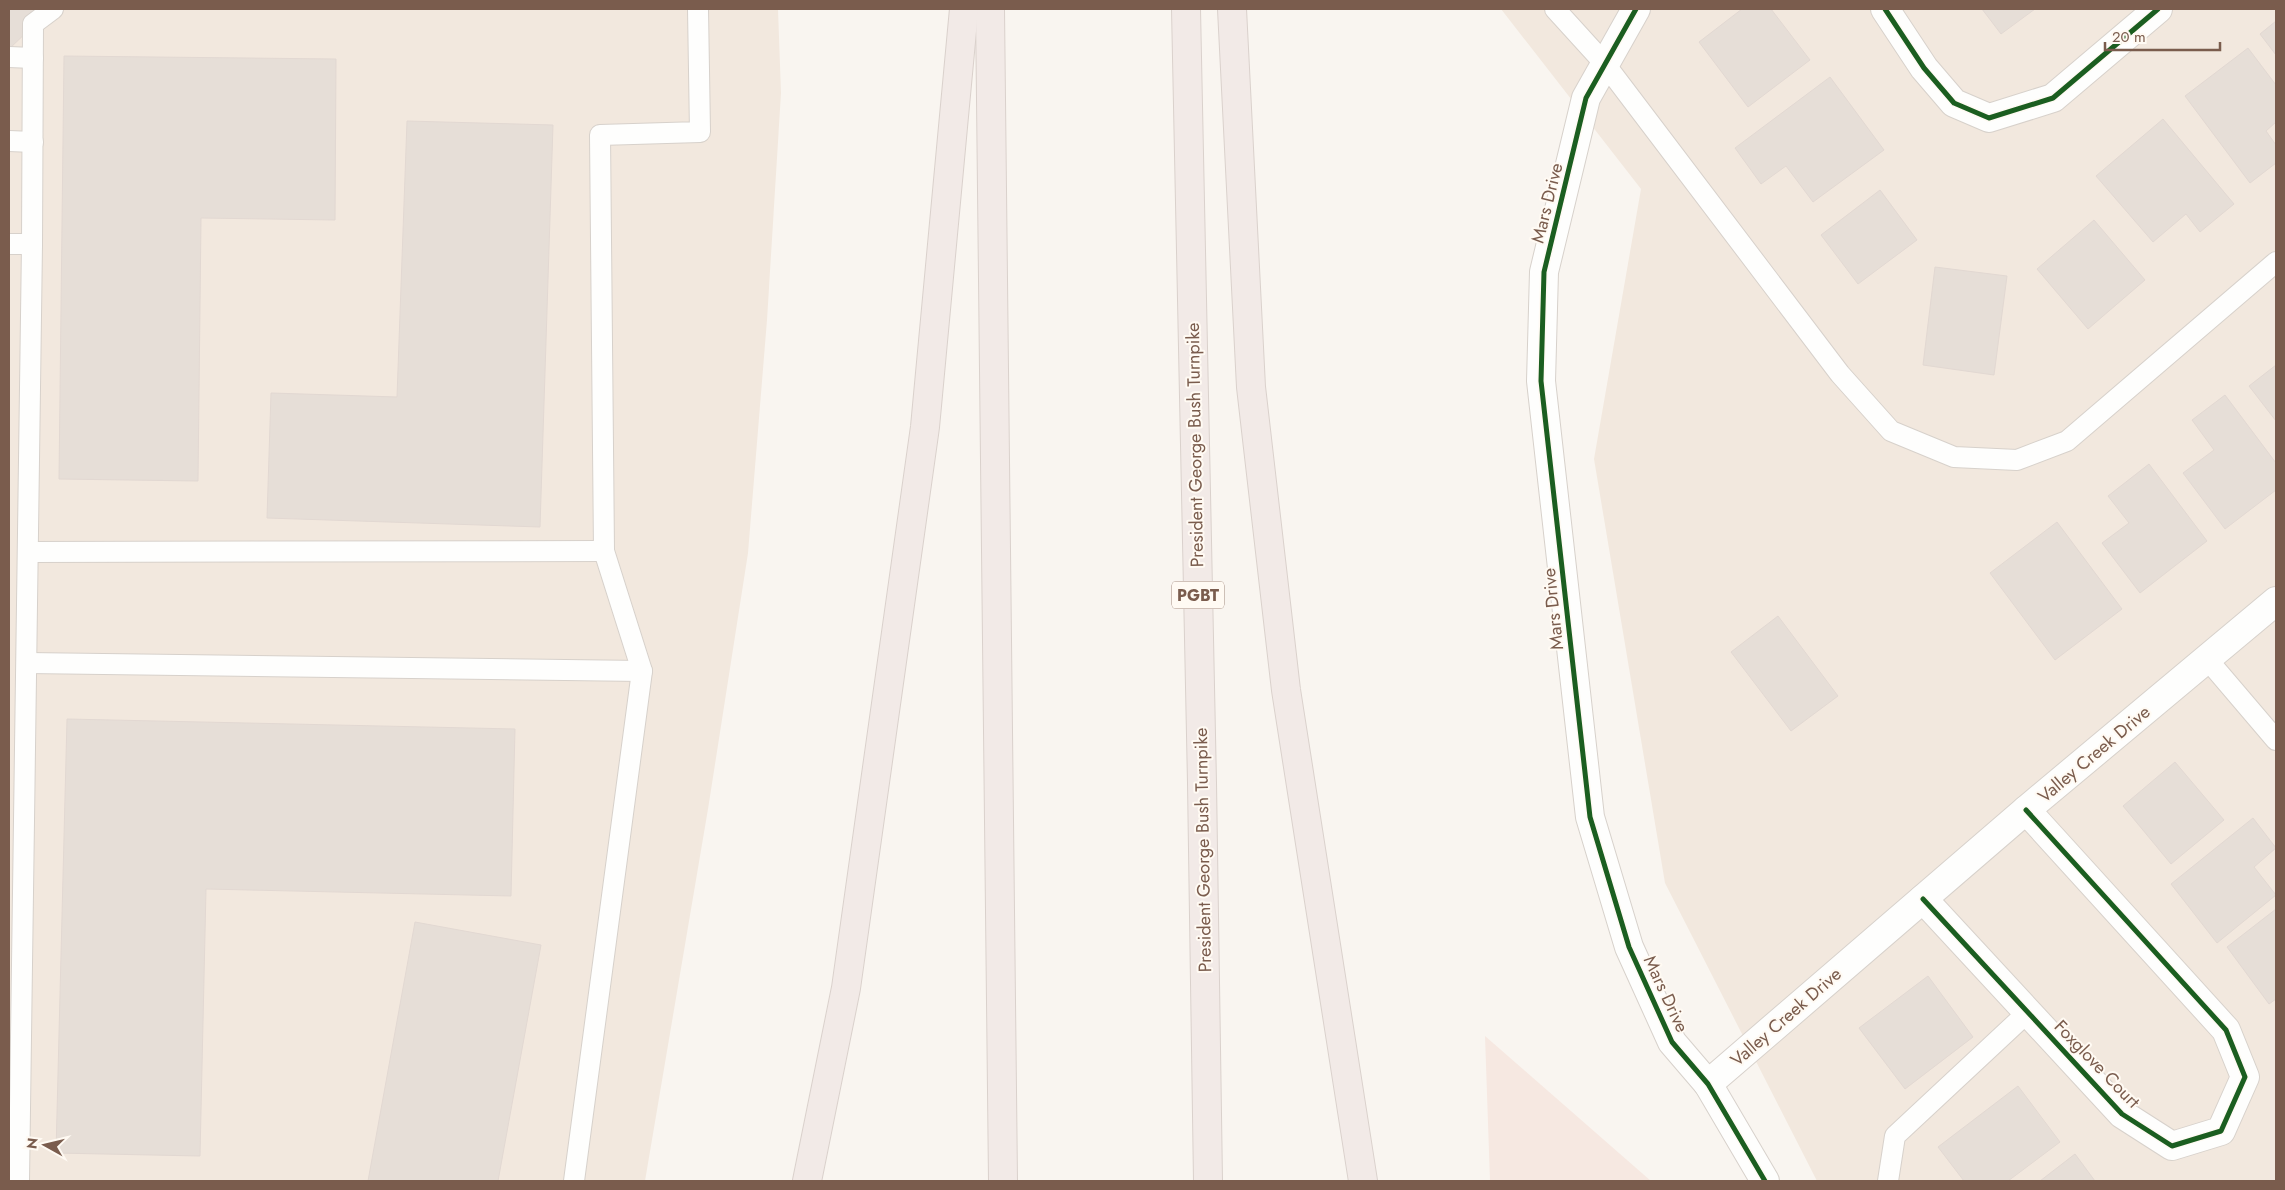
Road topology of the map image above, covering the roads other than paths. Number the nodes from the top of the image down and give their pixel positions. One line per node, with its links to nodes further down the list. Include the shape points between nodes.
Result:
1 (53, 9): 12 (lane, via 33,24)
2 (698, 9): 20 (lane, via 700,132 600,135)
3 (964, 9): 32 (highway, via 925,427 846,988)
4 (990, 9): 33 (highway)
5 (1186, 9): 34 (highway, President George Bush Turnpike / PGBT)
6 (1232, 9): 35 (highway, via 1251,387 1287,700)
7 (1555, 9): 13 (lane)
8 (1636, 9): 13 (street, Mars Drive)
9 (1885, 9): 10 (street, via 1924,68 1954,103 1989,118 2054,98)
10 (2158, 9)
11 (9, 57): 12 (lane)
12 (33, 58): 15 (lane)
13 (1605, 64): 18 (lane, via 1840,374 1890,431 1954,457 2017,460 2067,441); 29 (street, Mars Drive, via 1586,98 1544,272 1541,381 1590,817 1629,948 1672,1042)
14 (9, 141): 15 (lane)
15 (33, 142): 17 (lane)
16 (9, 244): 17 (lane)
17 (32, 244): 19 (lane)
18 (2276, 262)
19 (28, 552): 20 (lane); 23 (lane)
20 (604, 552): 24 (lane)
21 (2276, 601): 22 (street, Valley Creek Drive)
22 (2207, 659): 25 (lane); 26 (street, Valley Creek Drive)
23 (26, 663): 24 (lane); 30 (lane)
24 (642, 671): 31 (lane)
25 (2276, 740)
26 (2026, 810): 27 (street, Valley Creek Drive); 28 (street, Foxglove Court, via 2226,1030 2245,1077 2221,1131 2172,1146 2122,1114)
27 (1923, 899): 28 (street, Foxglove Court); 29 (street, Valley Creek Drive)
28 (2028, 1012): 37 (lane, via 1895,1136)
29 (1708, 1084): 36 (street, Mars Drive)
30 (18, 1181)
31 (574, 1181)
32 (806, 1181)
33 (1003, 1181)
34 (1208, 1181)
35 (1362, 1181)
36 (1764, 1181)
37 (1888, 1181)

